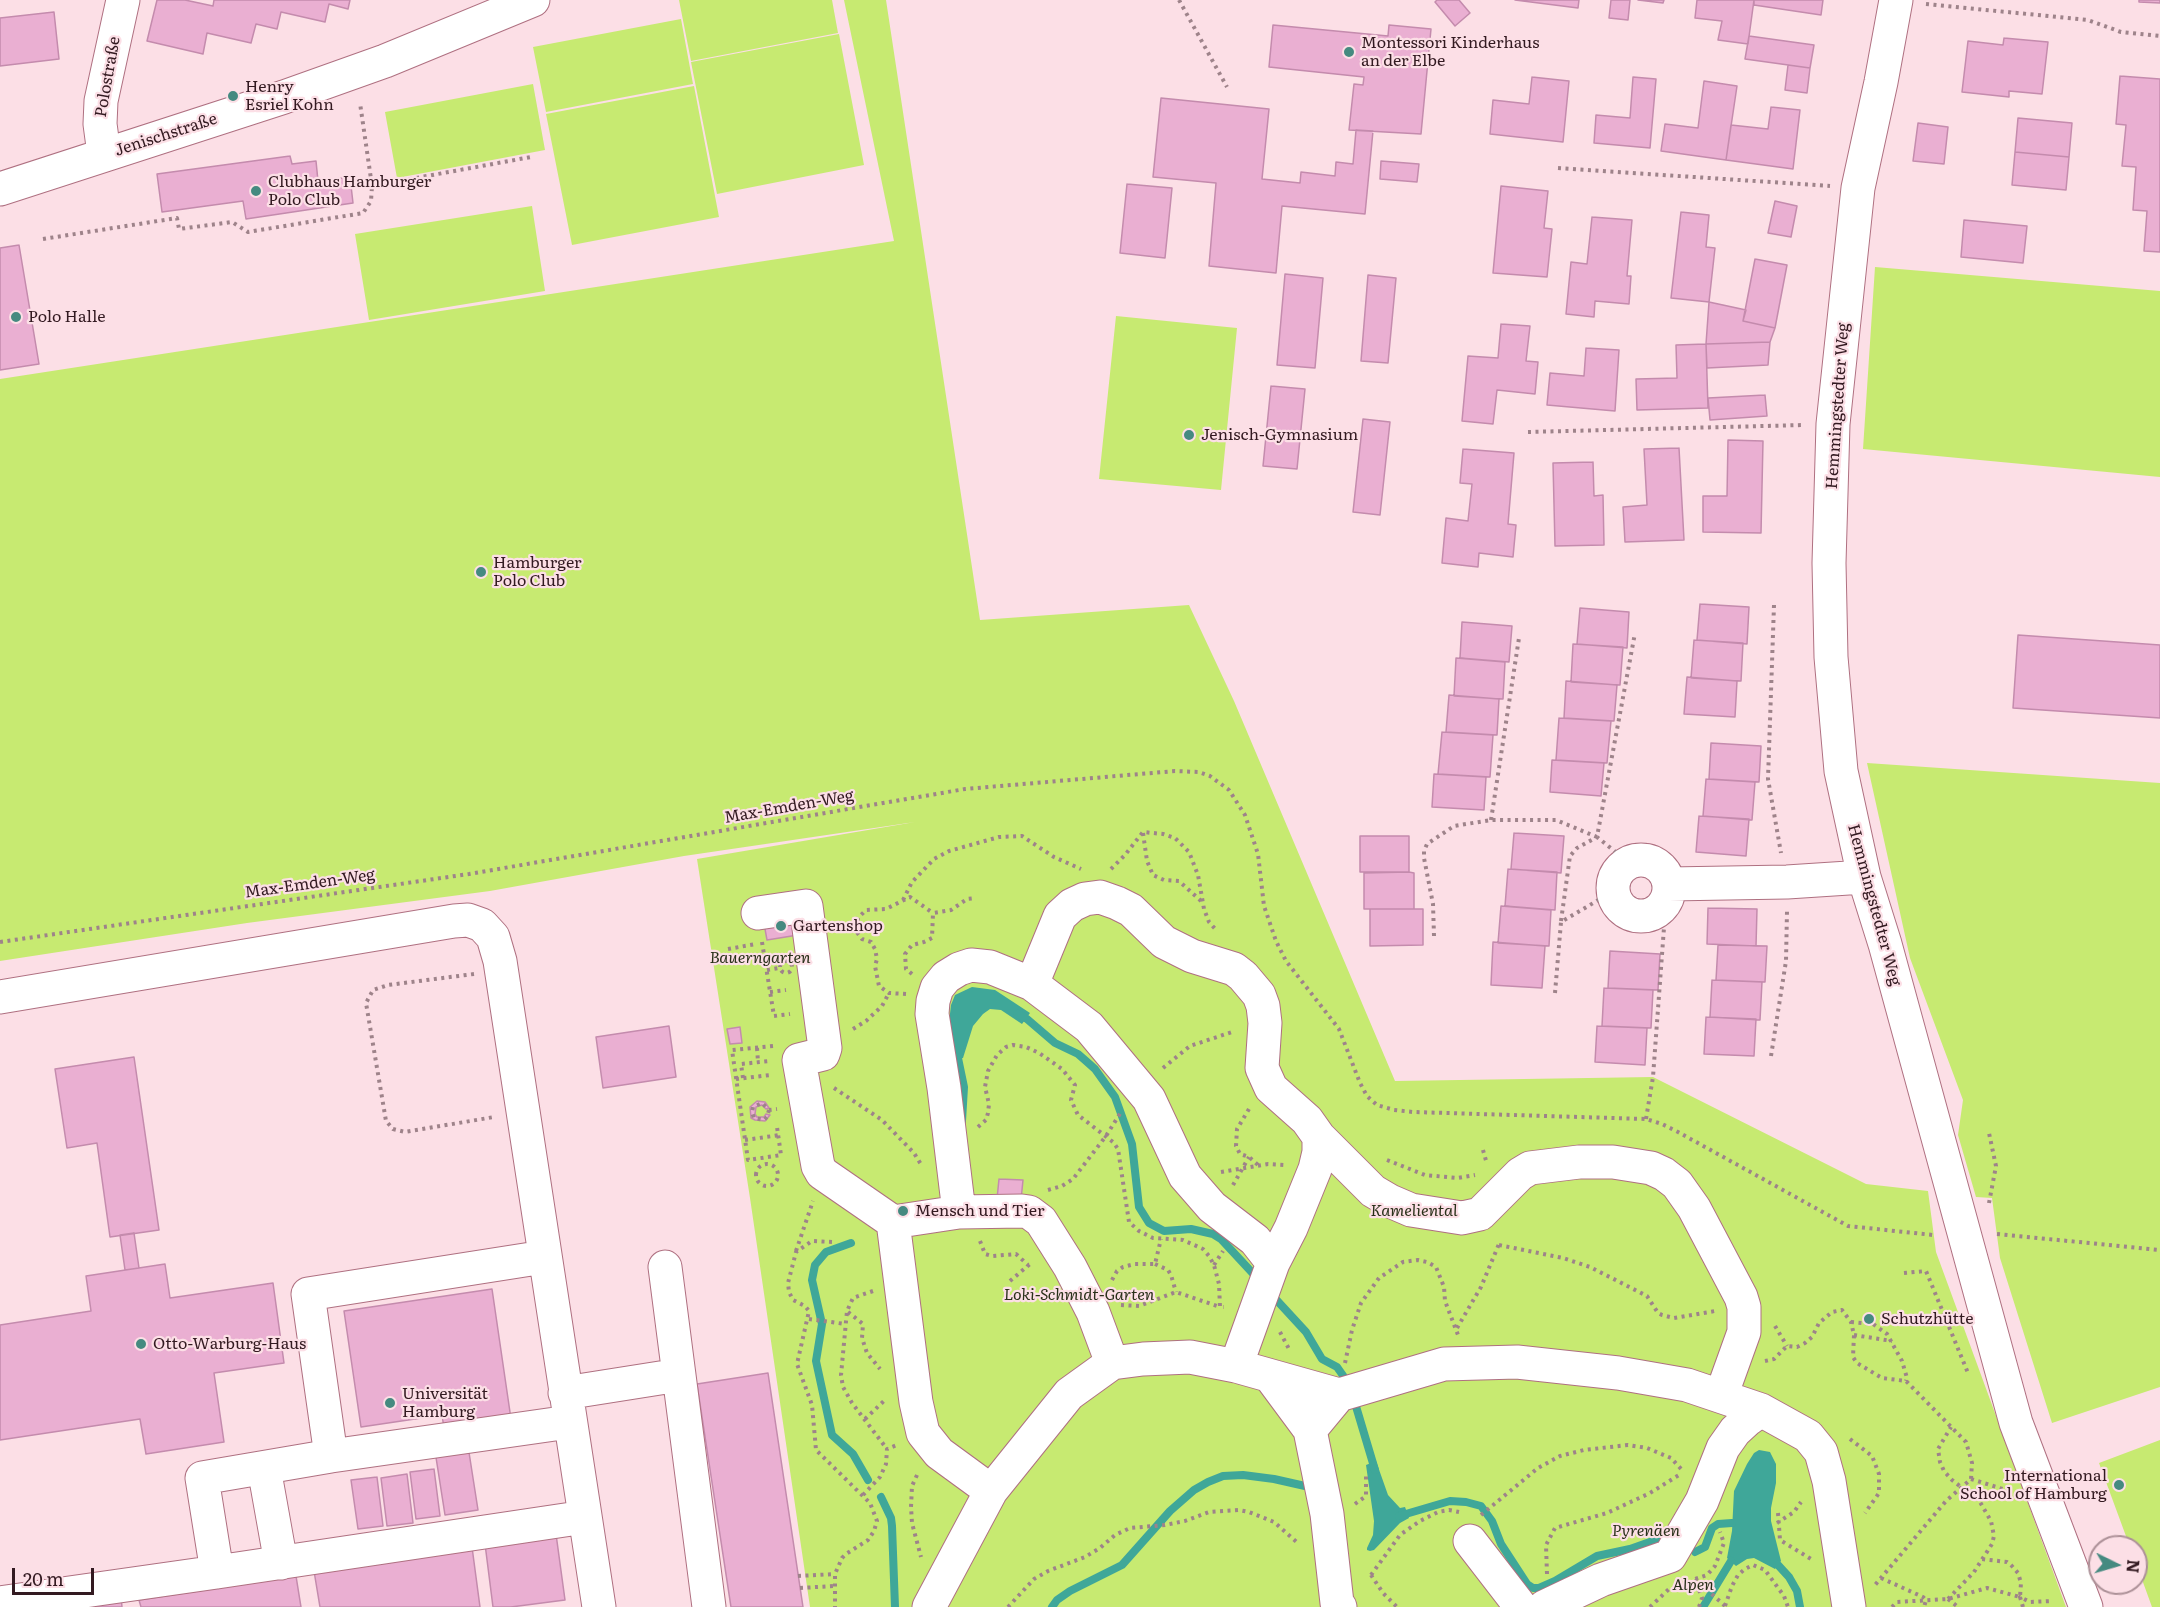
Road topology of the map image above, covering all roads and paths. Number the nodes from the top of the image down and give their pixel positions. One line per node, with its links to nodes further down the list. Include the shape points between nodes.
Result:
1 (123, 0): 8 (street, Polostraße, via 102,101)
2 (532, 0): 8 (street, Jenischstraße, via 385,61)
3 (1179, 0): 6 (path)
4 (1896, 0): 5 (path, via 2088,20 2121,32); 12 (street, Hemmingstedter Weg)
5 (2160, 36)
6 (1227, 87)
7 (360, 100): 11 (path)
8 (104, 154): 13 (street, Jenischstraße)
9 (531, 157): 11 (path)
10 (1558, 168): 12 (path)
11 (372, 186): 14 (path, via 371,201 363,213 248,232 232,222 179,229 177,218)
12 (1858, 188): 15 (street, Hemmingstedter Weg)
13 (0, 189)
14 (43, 239)
15 (1833, 424): 16 (path); 24 (street, Hemmingstedter Weg, via 1830,657 1841,771)
16 (1528, 432)
17 (1774, 605): 25 (path, via 1768,779)
18 (1635, 633): 22 (path)
19 (1519, 638): 20 (path)
20 (1491, 820): 22 (path, via 1556,820); 33 (path, via 1454,826 1427,844 1424,858 1433,904)
21 (1143, 832): 29 (path, via 1153,874 1179,881)
22 (1597, 837): 23 (path); 31 (path, via 1570,856)
23 (1628, 862): 26 (street, via 1615,875); 27 (street, via 1646,860 1662,868)
24 (1864, 877): 25 (street); 160 (street, Hemmingstedter Weg, via 2016,1423)
25 (1787, 882): 27 (street); 47 (path, via 1786,961)
26 (1612, 892): 27 (street, via 1620,908 1635,916 1653,914); 31 (path)
27 (1667, 893): 59 (path, via 1653,1077)
28 (976, 898): 30 (path, via 951,910)
29 (1202, 901)
30 (933, 913): 35 (path, via 932,938 912,945); 43 (path, via 909,897 886,909 866,910 858,918 856,931 875,949 879,986 890,993)
31 (1561, 922): 40 (path)
32 (760, 928): 37 (path); 55 (street, via 806,906 825,1047 823,1054 799,1060)
33 (1434, 936)
34 (0, 942): 56 (path, Max-Emden-Weg, via 469,874 964,789 1199,772 1229,790 1245,815 1258,854 1264,906 1276,941 1286,961 1339,1029 1360,1083)
35 (905, 954)
36 (779, 968): 37 (path)
37 (766, 970): 42 (path)
38 (501, 971): 41 (street, via 492,937 482,925 468,920); 58 (street); 58 (path, via 388,985 373,990 366,1003 386,1121 393,1129 405,1132)
39 (1032, 984): 44 (street, via 1060,916 1072,904 1100,897 1131,910 1164,942 1234,969 1259,995); 53 (street, via 1089,1027); 79 (street, via 990,967 971,965 946,977 933,1001)
40 (1555, 993)
41 (0, 997)
42 (774, 1016)
43 (866, 1021)
44 (1265, 1023): 53 (path, via 1190,1046); 69 (street, via 1262,1068 1270,1088 1307,1120)
45 (783, 1044): 46 (path)
46 (756, 1048): 48 (path); 51 (path, via 732,1050)
47 (1771, 1056)
48 (758, 1062): 49 (path, via 774,1060); 50 (path, via 741,1064)
49 (776, 1068)
50 (743, 1078): 51 (path); 52 (path, via 774,1075)
51 (736, 1079): 66 (path)
52 (772, 1084)
53 (1129, 1101): 65 (path); 74 (street, via 1149,1098)
54 (856, 1104): 67 (path, via 882,1120)
55 (785, 1105): 57 (path); 64 (path); 73 (street)
56 (1377, 1105)
57 (769, 1110): 57 (path, via 764,1120 754,1118 752,1112 762,1102)
58 (523, 1112): 87 (street)
59 (1646, 1119)
60 (986, 1120): 65 (path, via 988,1071 998,1054 1013,1045 1040,1053 1067,1074 1075,1084 1071,1100 1078,1115)
61 (1242, 1120): 71 (path, via 1236,1146 1240,1154)
62 (1989, 1133): 75 (path, via 1996,1166)
63 (786, 1134): 64 (path)
64 (778, 1135): 66 (path); 68 (path, via 782,1155)
65 (1106, 1136): 77 (path, via 1072,1179 1038,1192); 81 (path, via 1118,1149 1129,1222 1139,1231)
66 (745, 1140): 68 (path, via 748,1160)
67 (914, 1154)
68 (765, 1158): 70 (path)
69 (1332, 1159): 71 (path); 72 (path, via 1375,1158 1425,1175 1457,1178); 76 (street, via 1373,1191 1411,1210 1462,1218); 91 (street)
70 (765, 1163): 70 (path, via 774,1166 778,1174 776,1182 768,1187 755,1176 758,1167)
71 (1258, 1166): 74 (path)
72 (1482, 1172)
73 (822, 1173): 78 (street); 86 (path)
74 (1185, 1176): 91 (street, via 1212,1207 1255,1240)
75 (1987, 1211)
76 (1480, 1214): 83 (path); 99 (street, via 1530,1168 1587,1161 1652,1168 1677,1184 1689,1201)
77 (1034, 1215): 79 (street, via 1022,1210); 97 (street)
78 (893, 1222): 79 (street); 94 (street)
79 (967, 1222): 89 (path, via 985,1254 1016,1254)
80 (1994, 1234): 84 (path)
81 (1161, 1239): 88 (path); 90 (path, via 1197,1244)
82 (832, 1242): 86 (path, via 812,1240)
83 (1499, 1245): 99 (path, via 1590,1267 1647,1296 1658,1313 1667,1316); 104 (path)
84 (2160, 1250)
85 (1222, 1251): 90 (path)
86 (796, 1252): 101 (path, via 788,1277 789,1292 793,1300 808,1308)
87 (544, 1257): 120 (street); 128 (street, via 308,1294)
88 (1155, 1264): 95 (path, via 1172,1275); 97 (path, via 1135,1264 1117,1271)
89 (1028, 1265)
90 (1214, 1265): 98 (path)
91 (1272, 1266): 96 (street)
92 (665, 1267): 113 (street)
93 (1904, 1273): 112 (path, via 1926,1270)
94 (900, 1287): 100 (path, via 856,1296); 127 (street, via 923,1433)
95 (1176, 1292): 97 (path, via 1139,1306); 98 (path)
96 (1259, 1304): 98 (path); 111 (street); 117 (path)
97 (1100, 1307): 109 (street)
98 (1220, 1307)
99 (1744, 1307): 107 (path, via 1762,1311); 108 (street, via 1744,1332)
100 (847, 1311): 103 (path); 115 (path, via 863,1324 867,1353)
101 (808, 1319): 103 (path); 134 (path, via 797,1364 810,1396 816,1450)
102 (1851, 1322): 105 (path); 106 (path, via 1873,1324); 107 (path, via 1845,1312 1836,1310 1819,1323 1805,1343)
103 (845, 1324): 122 (path, via 842,1382)
104 (1457, 1328): 110 (path); 117 (path, via 1436,1268 1418,1260 1403,1262 1379,1278 1361,1303)
105 (1854, 1335): 106 (path); 116 (path, via 1853,1357 1857,1363 1882,1378)
106 (1892, 1341): 116 (path, via 1902,1360)
107 (1787, 1346): 108 (path, via 1774,1359 1750,1364)
108 (1735, 1358): 119 (street)
109 (1112, 1363): 111 (street, via 1190,1357); 132 (street, via 1069,1394)
110 (1463, 1363): 117 (street); 119 (street, via 1517,1362 1618,1373 1687,1385)
111 (1236, 1366): 114 (street)
112 (1969, 1374)
113 (679, 1375): 120 (street); 162 (street)
114 (1270, 1376): 117 (street); 124 (street)
115 (884, 1377)
116 (1906, 1381): 123 (path)
117 (1331, 1383): 124 (street)
118 (886, 1395): 122 (path)
119 (1721, 1396): 121 (street)
120 (567, 1408): 128 (street); 137 (street)
121 (1761, 1410): 143 (street, via 1808,1436 1821,1452); 153 (street, via 1735,1431 1723,1448 1702,1501 1670,1557)
122 (865, 1419): 126 (path)
123 (1951, 1427): 130 (path, via 1969,1450); 131 (path, via 1938,1449 1940,1462)
124 (1310, 1430): 157 (street, via 1327,1514)
125 (894, 1446): 126 (path)
126 (887, 1449): 134 (path, via 880,1478)
127 (939, 1453): 132 (street); 156 (path, via 915,1477 911,1507)
128 (332, 1456): 129 (street)
129 (264, 1468): 142 (street); 144 (street, via 202,1478)
130 (1971, 1479): 131 (path); 133 (path)
131 (1962, 1487): 141 (path, via 1980,1502 1994,1530 1992,1544); 148 (path)
132 (991, 1491): 156 (street)
133 (2016, 1493)
134 (863, 1495): 145 (path, via 876,1514 874,1532 846,1554)
135 (1449, 1510): 146 (path, via 1427,1517 1400,1535)
136 (1778, 1513): 143 (path, via 1780,1540 1820,1565)
137 (585, 1517): 142 (street); 161 (street)
138 (1474, 1529): 153 (street); 153 (path, via 1495,1503 1538,1468 1560,1456 1628,1445 1671,1458 1684,1472 1607,1513 1556,1528 1546,1545)
139 (1716, 1531): 166 (path, via 1724,1543 1707,1575 1695,1579 1702,1598)
140 (1304, 1548): 164 (path, via 1285,1530 1259,1516 1239,1510 1209,1512 1185,1521 1130,1528 1115,1535 1085,1557 1034,1580)
141 (1981, 1559): 152 (path, via 2011,1565 2021,1583); 155 (path)
142 (281, 1563): 144 (street)
143 (1843, 1567): 154 (street)
144 (217, 1572): 159 (street)
145 (834, 1574): 147 (path); 150 (path)
146 (1371, 1575): 157 (path); 165 (path)
147 (798, 1576)
148 (1881, 1578): 154 (path); 158 (path)
149 (1697, 1581): 167 (path)
150 (834, 1586): 151 (path); 163 (path)
151 (800, 1588)
152 (2020, 1597): 155 (path, via 1987,1588); 160 (path, via 2030,1602); 172 (path)
153 (1544, 1598)
154 (1859, 1599)
155 (1948, 1599): 158 (path); 171 (path)
156 (933, 1600)
157 (1333, 1600)
158 (1926, 1600): 169 (path, via 1897,1602); 170 (path)
159 (0, 1603)
160 (2071, 1604)
161 (599, 1607)
162 (709, 1607)
163 (835, 1607)
164 (1008, 1607)
165 (1397, 1607)
166 (1698, 1607)
167 (1725, 1607): 168 (path, via 1738,1575 1753,1566 1765,1570)
168 (1788, 1607)
169 (1892, 1607)
170 (1924, 1607)
171 (1958, 1607)
172 (2023, 1607)

